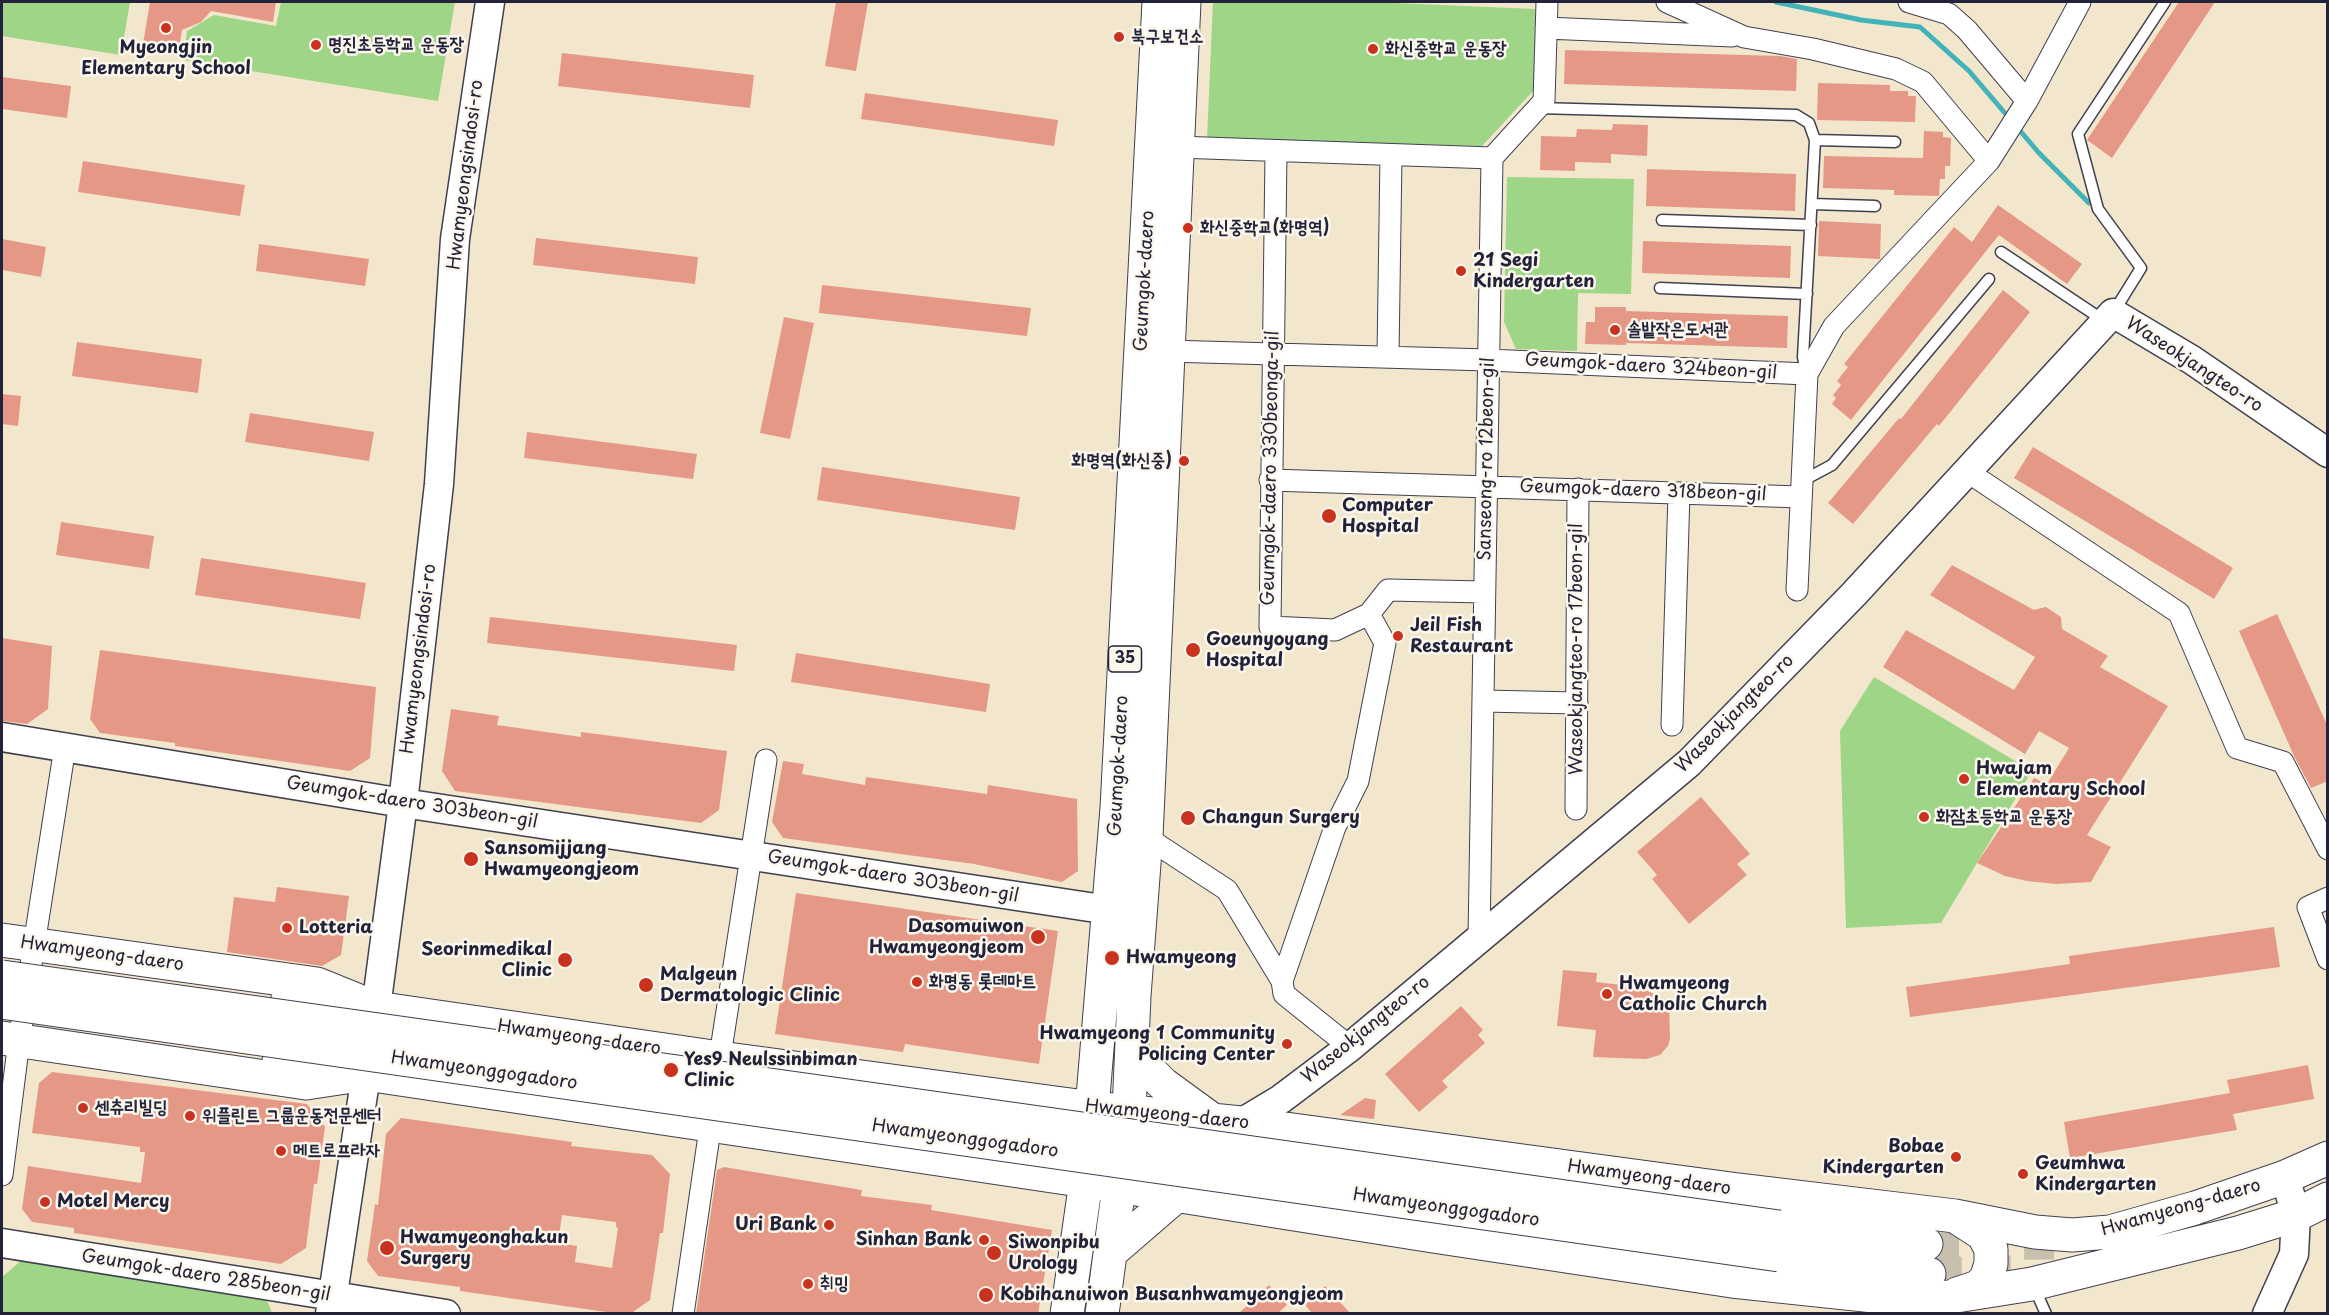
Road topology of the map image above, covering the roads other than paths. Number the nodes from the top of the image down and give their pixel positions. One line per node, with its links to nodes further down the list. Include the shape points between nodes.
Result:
1 (490, 2): 50 (street, Hwamyeongsindosi-ro, via 455,240 439,484)
2 (1159, 2): 56 (main road, Geumgok-daero / 35)
3 (1184, 2): 15 (main road, Geumgok-daero / 35)
4 (1547, 2): 9 (street)
5 (1668, 2): 10 (street)
6 (1909, 2): 11 (street, via 1949,14)
7 (2080, 2): 11 (street)
8 (2165, 2): 28 (lane, via 2078,134 2097,209 2141,268)
9 (1546, 28): 10 (street); 12 (street, via 1544,101)
10 (1744, 37): 19 (street, via 1896,69 1923,82)
11 (2027, 101): 19 (street)
12 (1538, 108): 13 (lane, via 1796,115 1809,123); 18 (street)
13 (1815, 140): 14 (lane); 20 (lane)
14 (1895, 142)
15 (1177, 147): 16 (street); 29 (main road, Geumgok-daero / 35)
16 (1276, 151): 17 (street); 30 (street, Geumgok-daero 330beonga-gil)
17 (1391, 155): 18 (street); 31 (street)
18 (1492, 158): 32 (street, Sanseong-ro 12beon-gil)
19 (1989, 162): 33 (street, via 1834,326)
20 (1812, 204): 21 (lane); 23 (lane)
21 (1875, 206)
22 (1662, 219): 23 (lane)
23 (1811, 225): 27 (lane)
24 (2001, 252): 28 (lane)
25 (1989, 279): 39 (lane, via 1832,465)
26 (1659, 288): 27 (lane)
27 (1807, 294): 33 (lane, via 1803,357)
28 (2109, 317): 34 (street, Waseokjangteo-ro, via 2192,360); 35 (street, Waseokjangteo-ro)
29 (1167, 351): 30 (street, Geumgok-daero 324beon-gil); 52 (main road, Geumgok-daero / 35)
30 (1272, 354): 31 (street, Geumgok-daero 324beon-gil); 36 (street, Geumgok-daero 330beonga-gil)
31 (1388, 356): 32 (street, Geumgok-daero 324beon-gil)
32 (1488, 360): 33 (street, Geumgok-daero 324beon-gil); 37 (street, Sanseong-ro 12beon-gil)
33 (1807, 374): 39 (street)
34 (2328, 453)
35 (1968, 472): 53 (street, via 2179,613 2237,748 2283,762); 57 (street, Waseokjangteo-ro, via 1689,763)
36 (1270, 480): 37 (street, Geumgok-daero 318beon-gil); 43 (street, Geumgok-daero 330beonga-gil, via 1270,627 1335,630)
37 (1486, 486): 38 (street, Geumgok-daero 318beon-gil); 42 (street, Sanseong-ro 12beon-gil)
38 (1578, 489): 40 (street, Geumgok-daero 318beon-gil); 45 (street, Waseokjangteo-ro 17beon-gil)
39 (1801, 489): 40 (street, Geumgok-daero 318beon-gil); 41 (street)
40 (1679, 493): 46 (street)
41 (1797, 590)
42 (1484, 592): 43 (street, Geumgok-daero 330beonga-gil, via 1388,590); 44 (street, Sanseong-ro 12beon-gil)
43 (1369, 614): 63 (street, via 1385,643 1358,781 1335,827)
44 (1483, 701): 45 (street); 57 (street, Sanseong-ro 12beon-gil)
45 (1576, 702): 51 (street, Waseokjangteo-ro 17beon-gil)
46 (1672, 725)
47 (2, 737): 48 (street, Geumgok-daero 303beon-gil)
48 (65, 747): 50 (street, Geumgok-daero 303beon-gil); 59 (street)
49 (766, 760): 54 (street)
50 (403, 803): 54 (street, Geumgok-daero 303beon-gil); 65 (street, Hwamyeongsindosi-ro)
51 (1576, 809)
52 (1146, 837): 63 (street, via 1227,890); 68 (main road, Geumgok-daero / 35)
53 (2328, 849)
54 (750, 855): 56 (street, Geumgok-daero 303beon-gil); 69 (street)
55 (2328, 898): 61 (street, via 2308,907)
56 (1109, 910): 71 (main road, Geumgok-daero / 35)
57 (1479, 937): 67 (street, Waseokjangteo-ro)
58 (2, 940): 59 (main road, Hwamyeong-daero)
59 (35, 944): 65 (main road, Hwamyeong-daero, via 316,984); 66 (street)
60 (2, 958): 65 (main road)
61 (2328, 958)
62 (2, 977): 85 (main road, Hwamyeonggogadoro, bridge)
63 (1282, 981): 67 (street, via 1284,994)
64 (2, 1002): 85 (main road, Hwamyeonggogadoro, bridge)
65 (376, 1008): 69 (main road, Hwamyeong-daero); 70 (street, Hwamyeongsindosi-ro)
66 (7, 1033): 70 (main road, via 279,1061); 70 (main road, Hwamyeong-daero, via 306,1083); 76 (street)
67 (1350, 1047): 73 (street, Waseokjangteo-ro, via 1281,1099)
68 (1132, 1053): 72 (main road, Geumgok-daero / 35); 73 (main road, via 1163,1084)
69 (720, 1058): 71 (main road, Hwamyeong-daero); 74 (street)
70 (366, 1074): 74 (main road, Hwamyeong-daero); 92 (street, Hwamyeongsindosi-ro)
71 (1093, 1107): 72 (main road, Hwamyeong-daero); 79 (main road, Geumgok-daero / 35)
72 (1129, 1111): 73 (main road, Hwamyeong-daero); 77 (main road, Geumgok-daero / 35)
73 (1227, 1121): 77 (street, Waseokjangteo-ro); 80 (main road, Hwamyeong-daero)
74 (710, 1126): 79 (main road, Hwamyeong-daero); 94 (street)
75 (2328, 1158): 78 (main road, Hwamyeong-daero)
76 (2, 1175)
77 (1122, 1177): 79 (main road, Hwamyeong-daero); 81 (main road, Hwamyeong-daero); 88 (main road, Geumgok-daero / 35)
78 (2285, 1177): 83 (street); 84 (main road, Hwamyeong-daero, via 2110,1232 2035,1232)
79 (1086, 1180): 95 (main road, Geumgok-daero / 35)
80 (1731, 1189): 84 (main road, Hwamyeong-daero); 87 (main road)
81 (1177, 1195): 88 (main road); 90 (main road, Hwamyeong-daero)
82 (2328, 1199): 83 (main road, Hwamyeong-daero)
83 (2296, 1215): 91 (main road, Hwamyeong-daero); 98 (street, via 2294,1254)
84 (1955, 1216): 89 (main road, via 1983,1234 1991,1249 1986,1278 1978,1287)
85 (1779, 1241): 87 (main road, Hwamyeonggogadoro)
86 (2, 1243): 92 (street, Geumgok-daero 285beon-gil)
87 (1827, 1248): 89 (main road, Hwamyeonggogadoro); 90 (main road)
88 (1111, 1252): 96 (main road, Geumgok-daero / 35)
89 (1935, 1272): 90 (main road, Hwamyeong-daero, via 1893,1298); 91 (main road, Hwamyeong-daero)
90 (1732, 1281)
91 (2032, 1284): 97 (lane)
92 (331, 1305): 93 (street, Geumgok-daero 285beon-gil)
93 (446, 1314)
94 (683, 1314)
95 (1067, 1314)
96 (1102, 1314)
97 (2046, 1314)
98 (2267, 1314)

